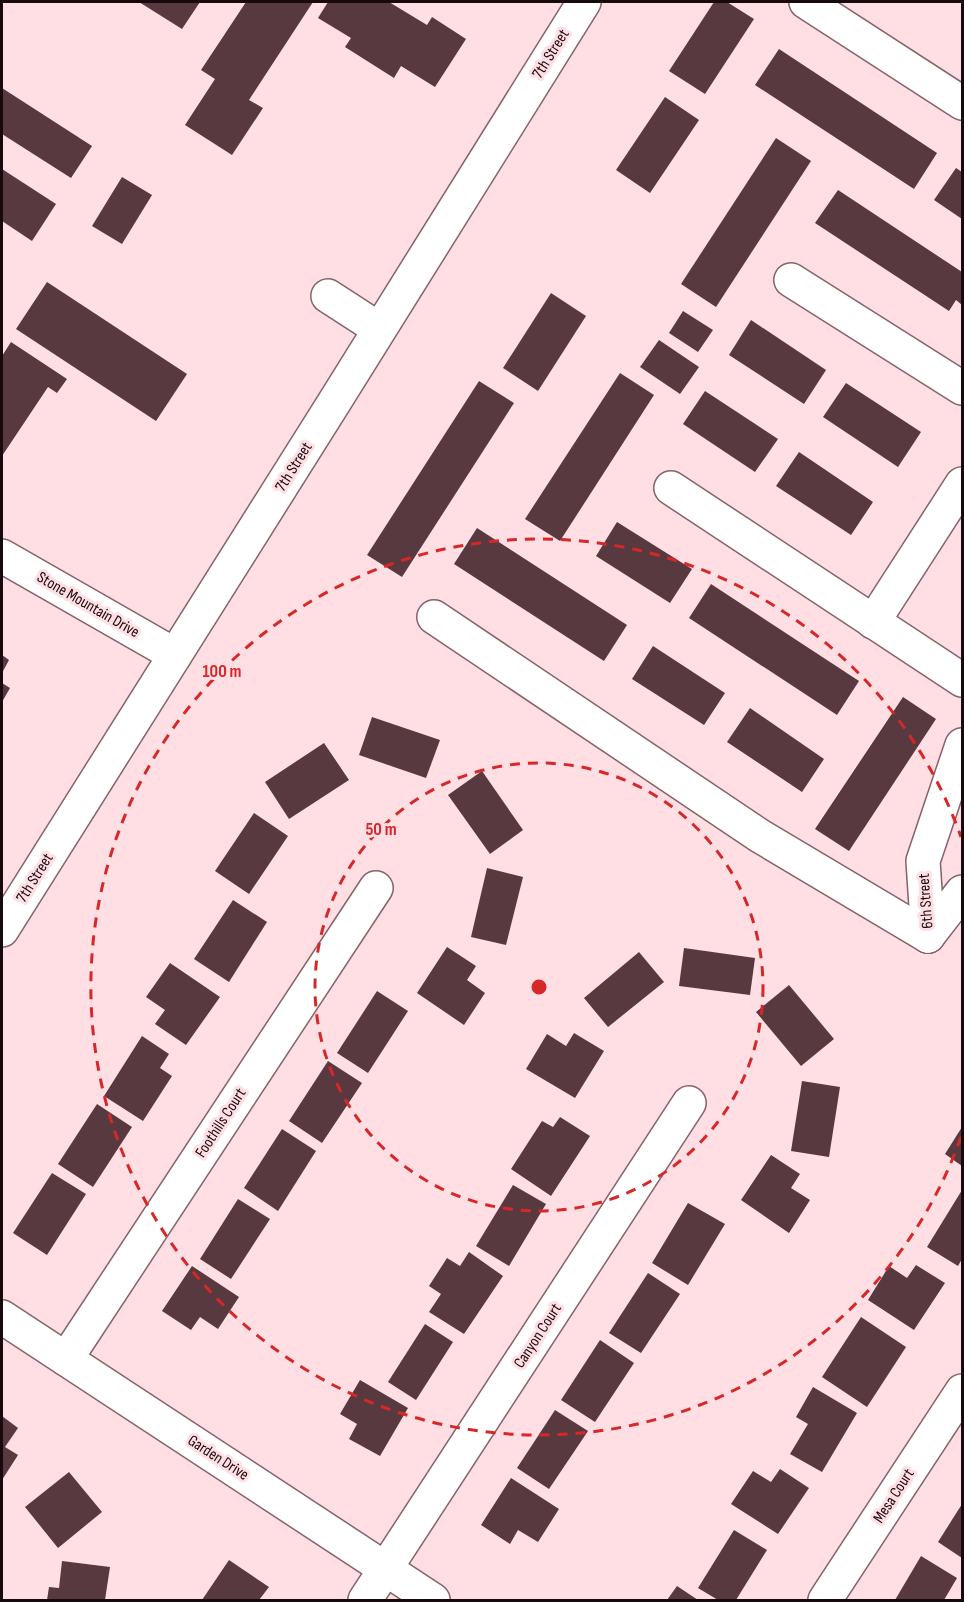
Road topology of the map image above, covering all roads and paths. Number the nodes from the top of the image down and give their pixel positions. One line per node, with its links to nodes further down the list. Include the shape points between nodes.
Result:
1 (584, 2): 6 (street, 7th Street)
2 (806, 2): 3 (street)
3 (963, 103)
4 (791, 280): 7 (street)
5 (327, 296): 6 (street)
6 (379, 329): 13 (street, 7th Street)
7 (963, 388)
8 (963, 483): 12 (street)
9 (671, 488): 12 (street)
10 (2, 556): 13 (street, Stone Mountain Drive)
11 (434, 617): 19 (street, via 760,836)
12 (873, 622): 14 (street)
13 (175, 655): 18 (street, 7th Street)
14 (963, 680)
15 (963, 745): 19 (street, 6th Street, via 923,861)
16 (376, 888): 22 (street, Foothills Court)
17 (963, 892): 19 (street, 6th Street)
18 (2, 930)
19 (928, 936)
20 (689, 1103): 24 (street, Canyon Court)
21 (2, 1317): 22 (street, Garden Drive)
22 (66, 1359): 24 (street, Garden Drive)
23 (963, 1391): 27 (street, Mesa Court)
24 (386, 1569): 25 (street, Canyon Court); 26 (street, Garden Drive)
25 (365, 1600)
26 (433, 1600)
27 (825, 1600)

